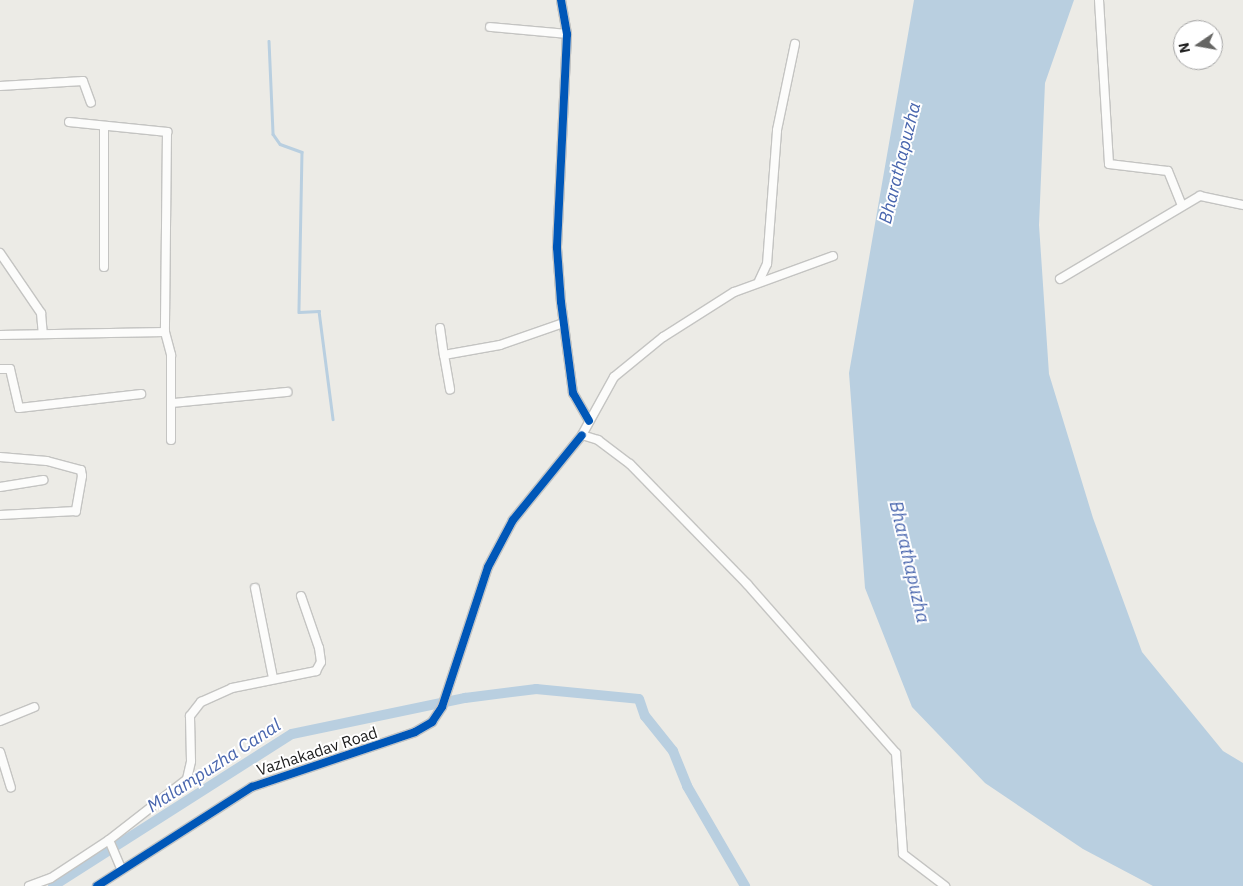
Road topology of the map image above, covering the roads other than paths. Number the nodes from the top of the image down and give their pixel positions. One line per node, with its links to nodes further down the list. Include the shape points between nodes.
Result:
1 (561, 0): 4 (street)
2 (1099, 0): 10 (street, via 1109,164 1168,171)
3 (490, 27): 4 (street)
4 (567, 34): 17 (street, via 557,248)
5 (796, 44): 16 (street, via 777,130 767,264)
6 (0, 86): 7 (street, via 83,81)
7 (91, 103)
8 (69, 122): 9 (street)
9 (104, 127): 14 (street); 19 (street, via 167,132)
10 (1181, 204): 11 (street, via 1200,196); 15 (street)
11 (1243, 205)
12 (0, 253): 20 (street, via 41,313)
13 (833, 256): 16 (street, Vazhakadav Road)
14 (104, 267)
15 (1060, 279)
16 (759, 281): 28 (street, Vazhakadav Road, via 663,337 614,377)
17 (563, 323): 22 (street, via 500,345); 28 (street, via 573,393)
18 (440, 328): 22 (street)
19 (165, 332): 20 (street); 27 (street)
20 (43, 334): 21 (street)
21 (0, 335)
22 (444, 355): 24 (street)
23 (0, 370): 26 (street, via 10,369 19,408)
24 (450, 388)
25 (287, 392): 27 (street)
26 (141, 394)
27 (173, 403): 30 (street)
28 (589, 421): 29 (street, Vazhakadav Road)
29 (582, 435): 43 (street, Vazhakadav Road, via 509,528 488,567 448,690 432,722 415,732 252,787); 46 (street, via 598,440 630,464 747,584 896,753 903,854)
30 (171, 440)
31 (0, 457): 34 (street, via 47,460 81,470 82,476 76,511)
32 (43, 480): 33 (street)
33 (0, 486)
34 (0, 515)
35 (255, 588): 37 (street)
36 (301, 596): 37 (street, via 321,662 316,671 305,675)
37 (273, 678): 42 (street, via 232,688 202,702 190,716 192,762 187,779)
38 (34, 707): 39 (street)
39 (0, 721)
40 (0, 752): 41 (street)
41 (11, 787)
42 (109, 840): 43 (street); 44 (street, via 51,878)
43 (121, 868): 45 (street, Vazhakadav Road)
44 (29, 886)
45 (97, 886)
46 (945, 886)

